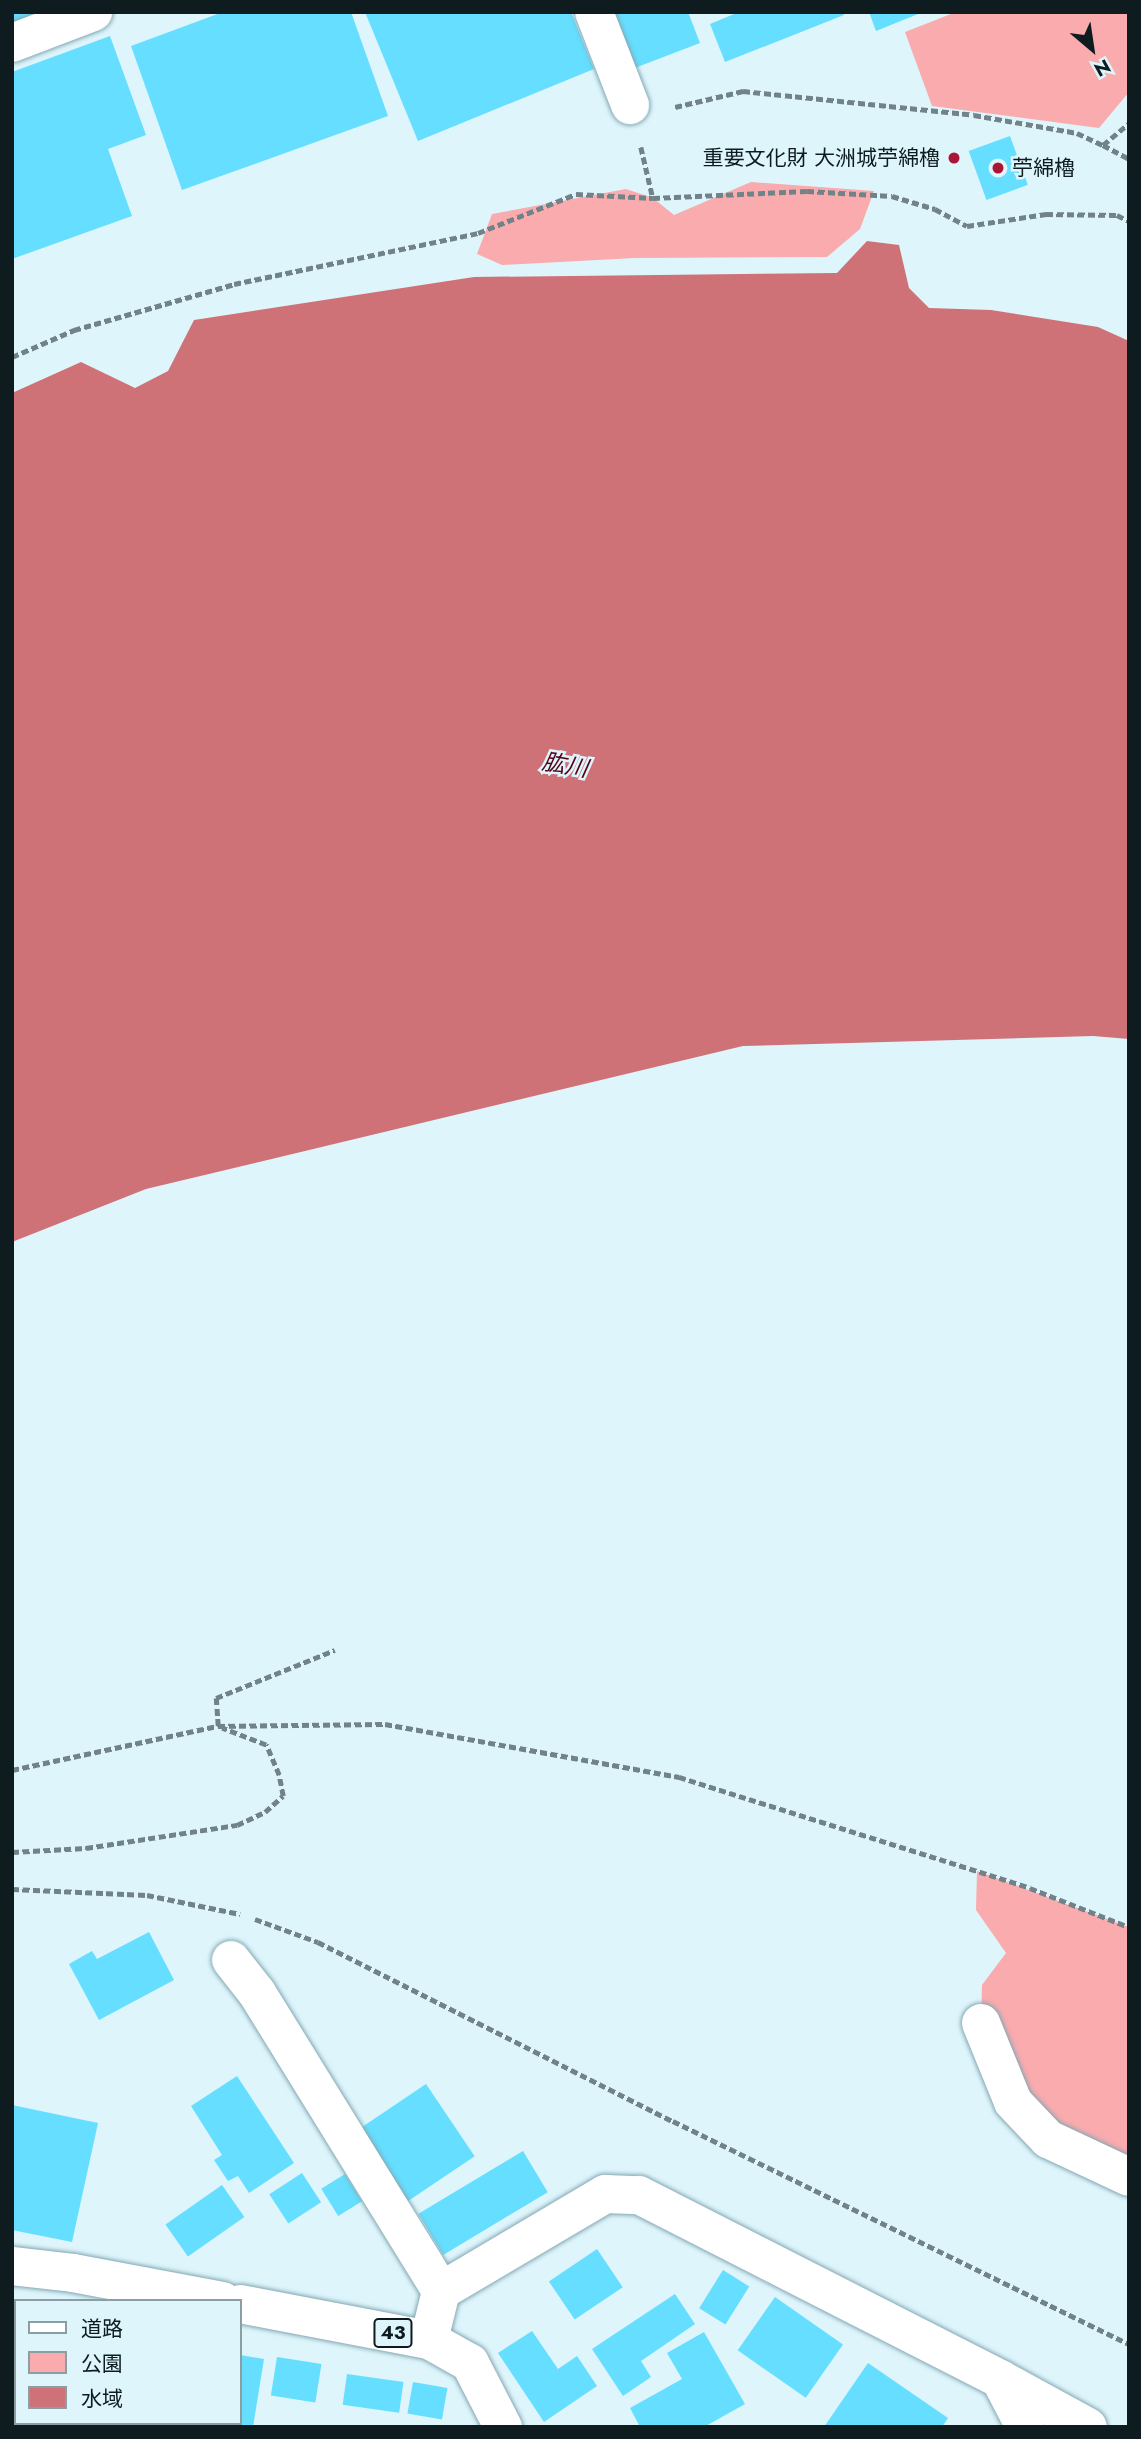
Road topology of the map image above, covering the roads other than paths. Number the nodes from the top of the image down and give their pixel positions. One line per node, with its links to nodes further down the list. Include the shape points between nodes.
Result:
1 (93, 12): 3 (street)
2 (594, 12): 4 (street)
3 (12, 43)
4 (630, 105)
5 (231, 1960): 9 (street, via 257,1993)
6 (981, 2023): 7 (street, via 1013,2102 1048,2139)
7 (1129, 2177)
8 (12, 2266): 10 (street)
9 (441, 2291): 12 (street); 13 (street, via 605,2194 639,2195)
10 (211, 2299)
11 (242, 2304): 12 (street, 43)
12 (429, 2340): 14 (street, 43, via 470,2363)
13 (1000, 2379): 15 (street); 16 (street)
14 (503, 2427)
15 (1025, 2427)
16 (1088, 2427)

